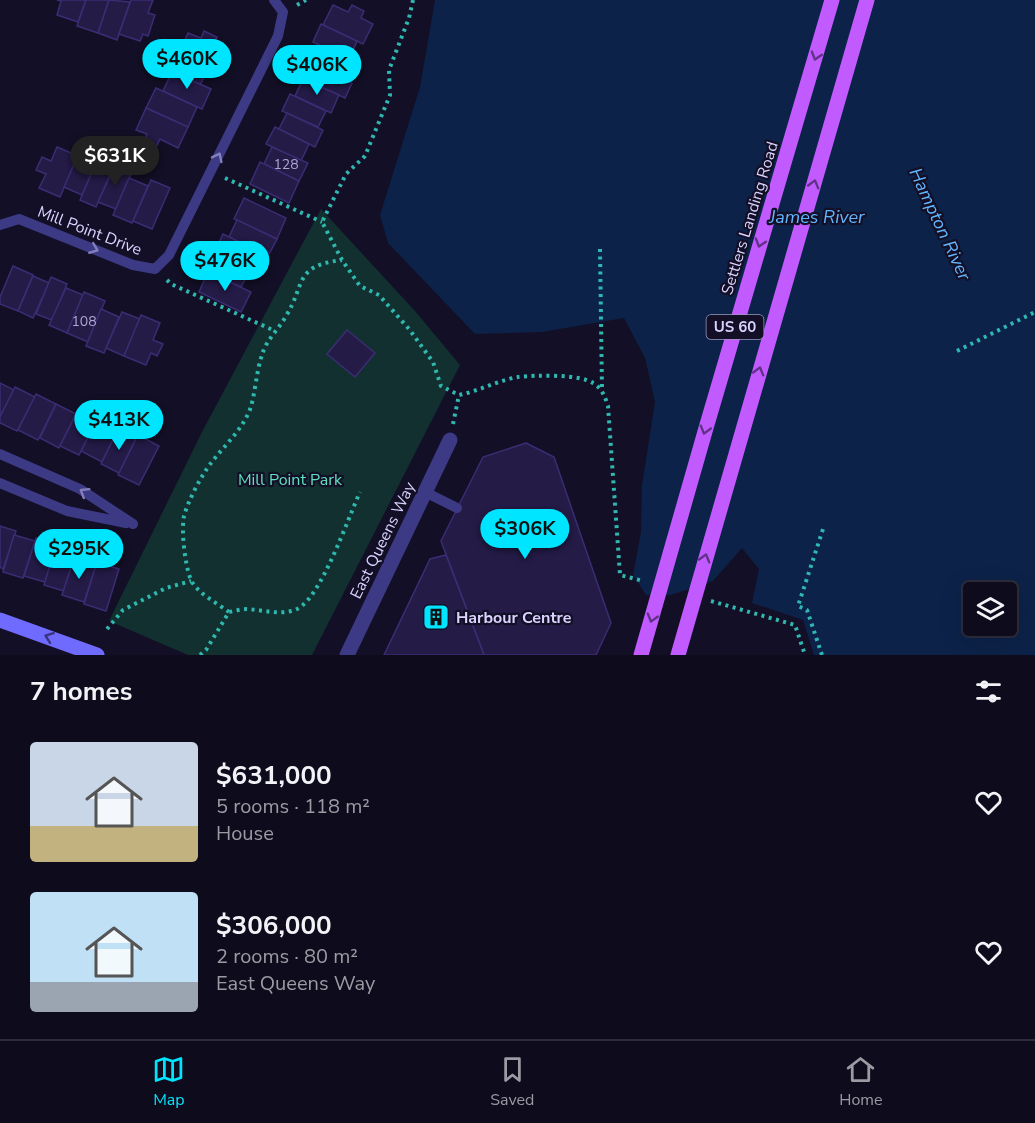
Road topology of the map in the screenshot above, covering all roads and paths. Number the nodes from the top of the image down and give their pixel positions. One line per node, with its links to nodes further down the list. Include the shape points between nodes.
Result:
1 (274, 0): 5 (lane, Mill Point Drive, one-way to 1, via 278,36 283,12)
2 (413, 0): 6 (path, via 389,70 390,95 364,156 346,174)
3 (832, 0): 32 (main road, Settlers Landing Road / US 60, one-way to 32, bridge)
4 (867, 0): 33 (main road, US 60, one-way to 4, bridge)
5 (211, 172): 6 (path); 10 (lane, Mill Point Drive, via 170,255)
6 (322, 222): 9 (path)
7 (0, 225): 10 (lane, Mill Point Drive, one-way to 10, via 19,219 133,266)
8 (600, 249): 14 (path)
9 (342, 260): 12 (path, via 321,262 309,271); 15 (path, via 360,285 379,295 409,329 434,362 441,386)
10 (155, 269): 12 (path, via 171,284)
11 (1035, 312): 13 (path)
12 (275, 331): 23 (path, via 262,352 243,425 209,465 184,517)
13 (957, 351)
14 (602, 390): 15 (path, via 578,378 517,377); 24 (path, via 608,406 620,575)
15 (459, 395): 16 (path)
16 (450, 440): 20 (street, East Queens Way)
17 (0, 454): 18 (lane, one-way to 17, via 68,511 133,525 80,489)
18 (0, 483)
19 (360, 492): 26 (path, via 339,547 314,594 298,608 279,613 246,609)
20 (425, 492): 21 (lane); 31 (street, East Queens Way)
21 (457, 508)
22 (824, 526): 35 (path, via 798,606 807,610)
23 (191, 581): 26 (path); 28 (path, via 166,588 123,610)
24 (653, 584)
25 (708, 600): 34 (path, via 795,625)
26 (229, 612): 30 (path)
27 (0, 620): 29 (main road, one-way to 27)
28 (107, 629)
29 (97, 655)
30 (200, 655)
31 (347, 655)
32 (641, 655)
33 (678, 655)
34 (805, 655)
35 (822, 655)

